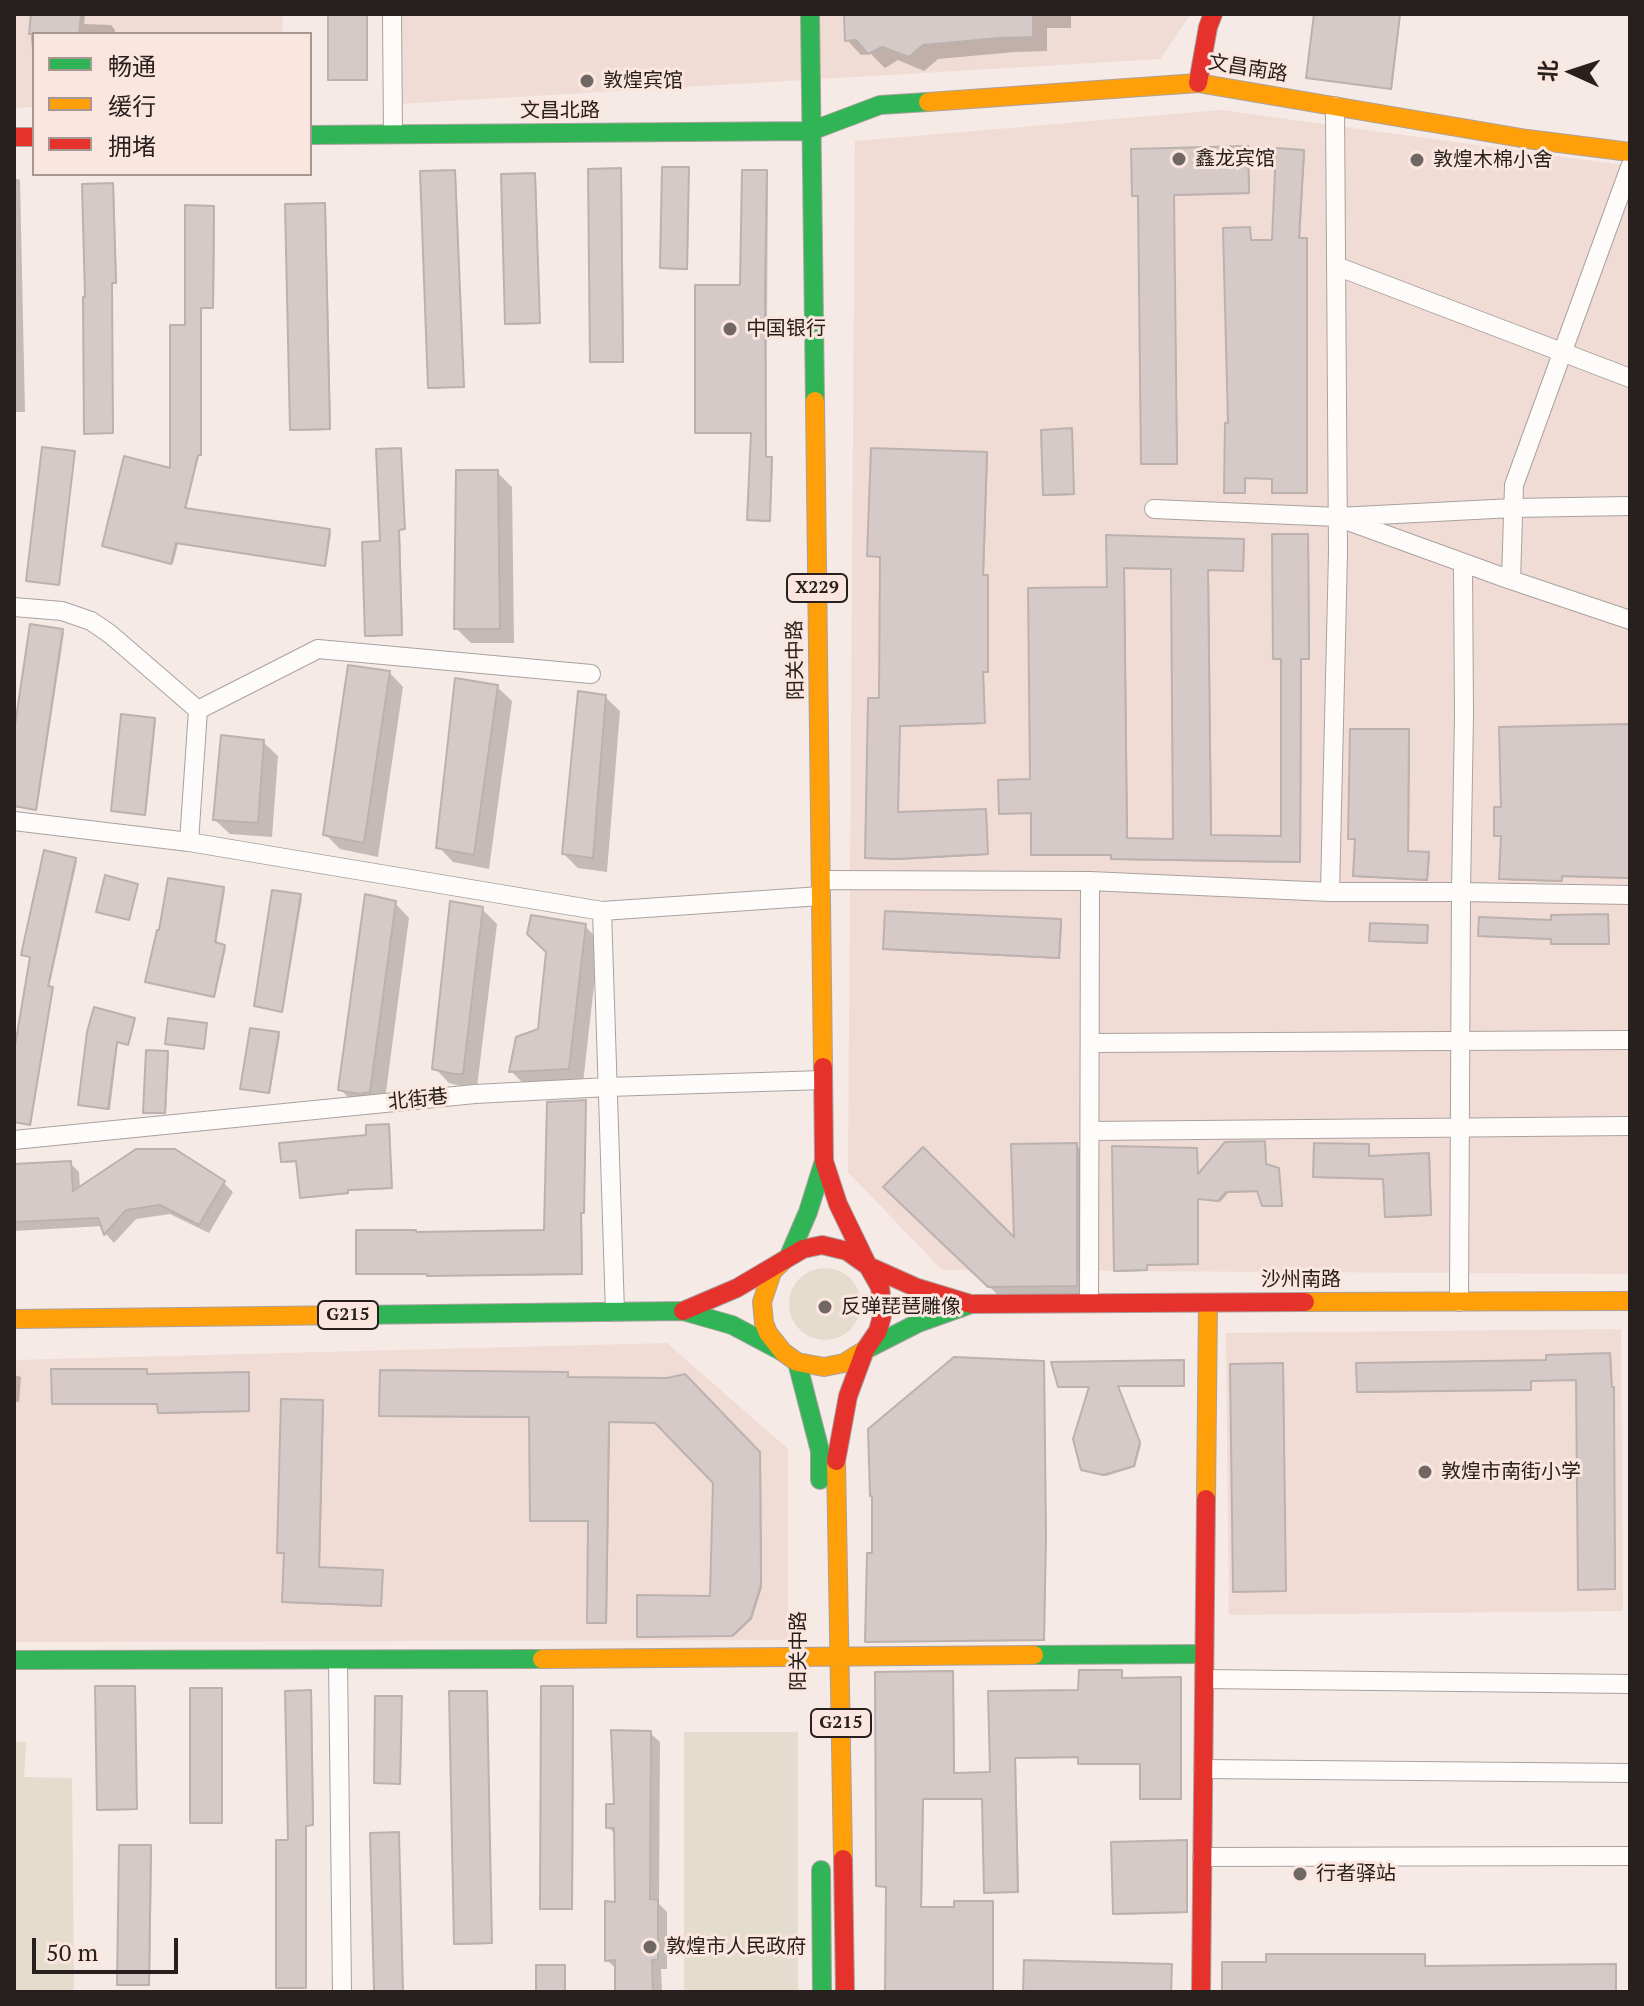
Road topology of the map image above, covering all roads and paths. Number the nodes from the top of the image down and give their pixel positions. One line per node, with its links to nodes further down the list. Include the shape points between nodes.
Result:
1 (392, 14): 7 (street)
2 (810, 14): 6 (main road, 阳关中路 / X229)
3 (1213, 14): 4 (main road)
4 (1198, 83): 5 (main road, 文昌南路); 6 (main road, 文昌南路, via 880,105)
5 (1335, 106): 9 (main road, 文昌南路); 11 (street)
6 (811, 131): 7 (main road, 文昌北路); 27 (main road, 阳关中路 / X229)
7 (393, 134): 8 (main road, 文昌北路)
8 (312, 135)
9 (1630, 152)
10 (1630, 167): 12 (street)
11 (1336, 266): 12 (street); 17 (street)
12 (1562, 352): 13 (street); 15 (street, via 1514,485)
13 (1630, 378)
14 (1630, 506): 15 (street)
15 (1513, 508): 17 (street); 19 (street)
16 (1154, 509): 17 (street)
17 (1338, 517): 18 (street); 28 (street)
18 (1463, 563): 19 (street); 29 (street)
19 (1511, 580): 21 (street)
20 (14, 607): 23 (street, via 62,611 91,621)
21 (1630, 620)
22 (591, 674): 23 (street, via 318,649)
23 (198, 710): 25 (street)
24 (14, 821): 25 (street)
25 (189, 842): 31 (street)
26 (1090, 881): 27 (street); 28 (street); 34 (street)
27 (821, 888): 31 (street); 35 (main road, 阳关中路 / X229)
28 (1330, 892): 29 (street)
29 (1461, 892): 30 (street); 32 (street)
30 (1630, 895)
31 (602, 911): 36 (street)
32 (1461, 1040): 33 (street); 34 (street); 38 (street)
33 (1630, 1040)
34 (1090, 1043): 39 (street)
35 (823, 1080): 36 (street, 北街巷); 41 (main road, 阳关中路 / X229)
36 (608, 1087): 40 (street, 北街巷, via 475,1094); 50 (street)
37 (1630, 1126): 38 (street)
38 (1460, 1128): 39 (street); 45 (street)
39 (1090, 1131): 46 (street)
40 (14, 1140)
41 (824, 1161): 42 (main road, X229); 43 (main road, X229)
42 (789, 1256): 43 (main road, G215, via 822,1245 847,1251); 49 (main road, G215, via 737,1288); 53 (main road, via 772,1272 762,1302 768,1333)
43 (868, 1266): 48 (main road); 52 (main road, G215, via 880,1287 883,1312)
44 (1630, 1301): 45 (main road, 沙州南路)
45 (1459, 1302): 47 (main road, 沙州南路)
46 (1089, 1303): 47 (main road, 沙州南路); 48 (main road, 沙州南路)
47 (1208, 1303): 55 (main road)
48 (971, 1304): 52 (main road)
49 (683, 1311): 50 (main road, G215); 53 (main road, via 732,1325)
50 (615, 1312): 51 (main road, G215)
51 (14, 1319)
52 (865, 1350): 53 (main road, via 824,1367); 56 (main road, 阳关中路 / G215, via 848,1396 836,1455)
53 (790, 1357): 54 (main road, 阳关中路, via 820,1451)
54 (821, 1610)
55 (1204, 1654): 56 (main road); 59 (main road)
56 (841, 1658): 58 (main road); 68 (main road, 阳关中路 / G215)
57 (14, 1660): 58 (main road)
58 (338, 1661): 66 (street)
59 (1204, 1679): 60 (street); 61 (main road)
60 (1630, 1684)
61 (1203, 1769): 62 (street); 65 (main road)
62 (1630, 1773)
63 (821, 1849): 67 (main road)
64 (1630, 1856): 65 (street)
65 (1202, 1857): 69 (main road)
66 (342, 1992)
67 (822, 1992)
68 (845, 1992)
69 (1201, 1992)

